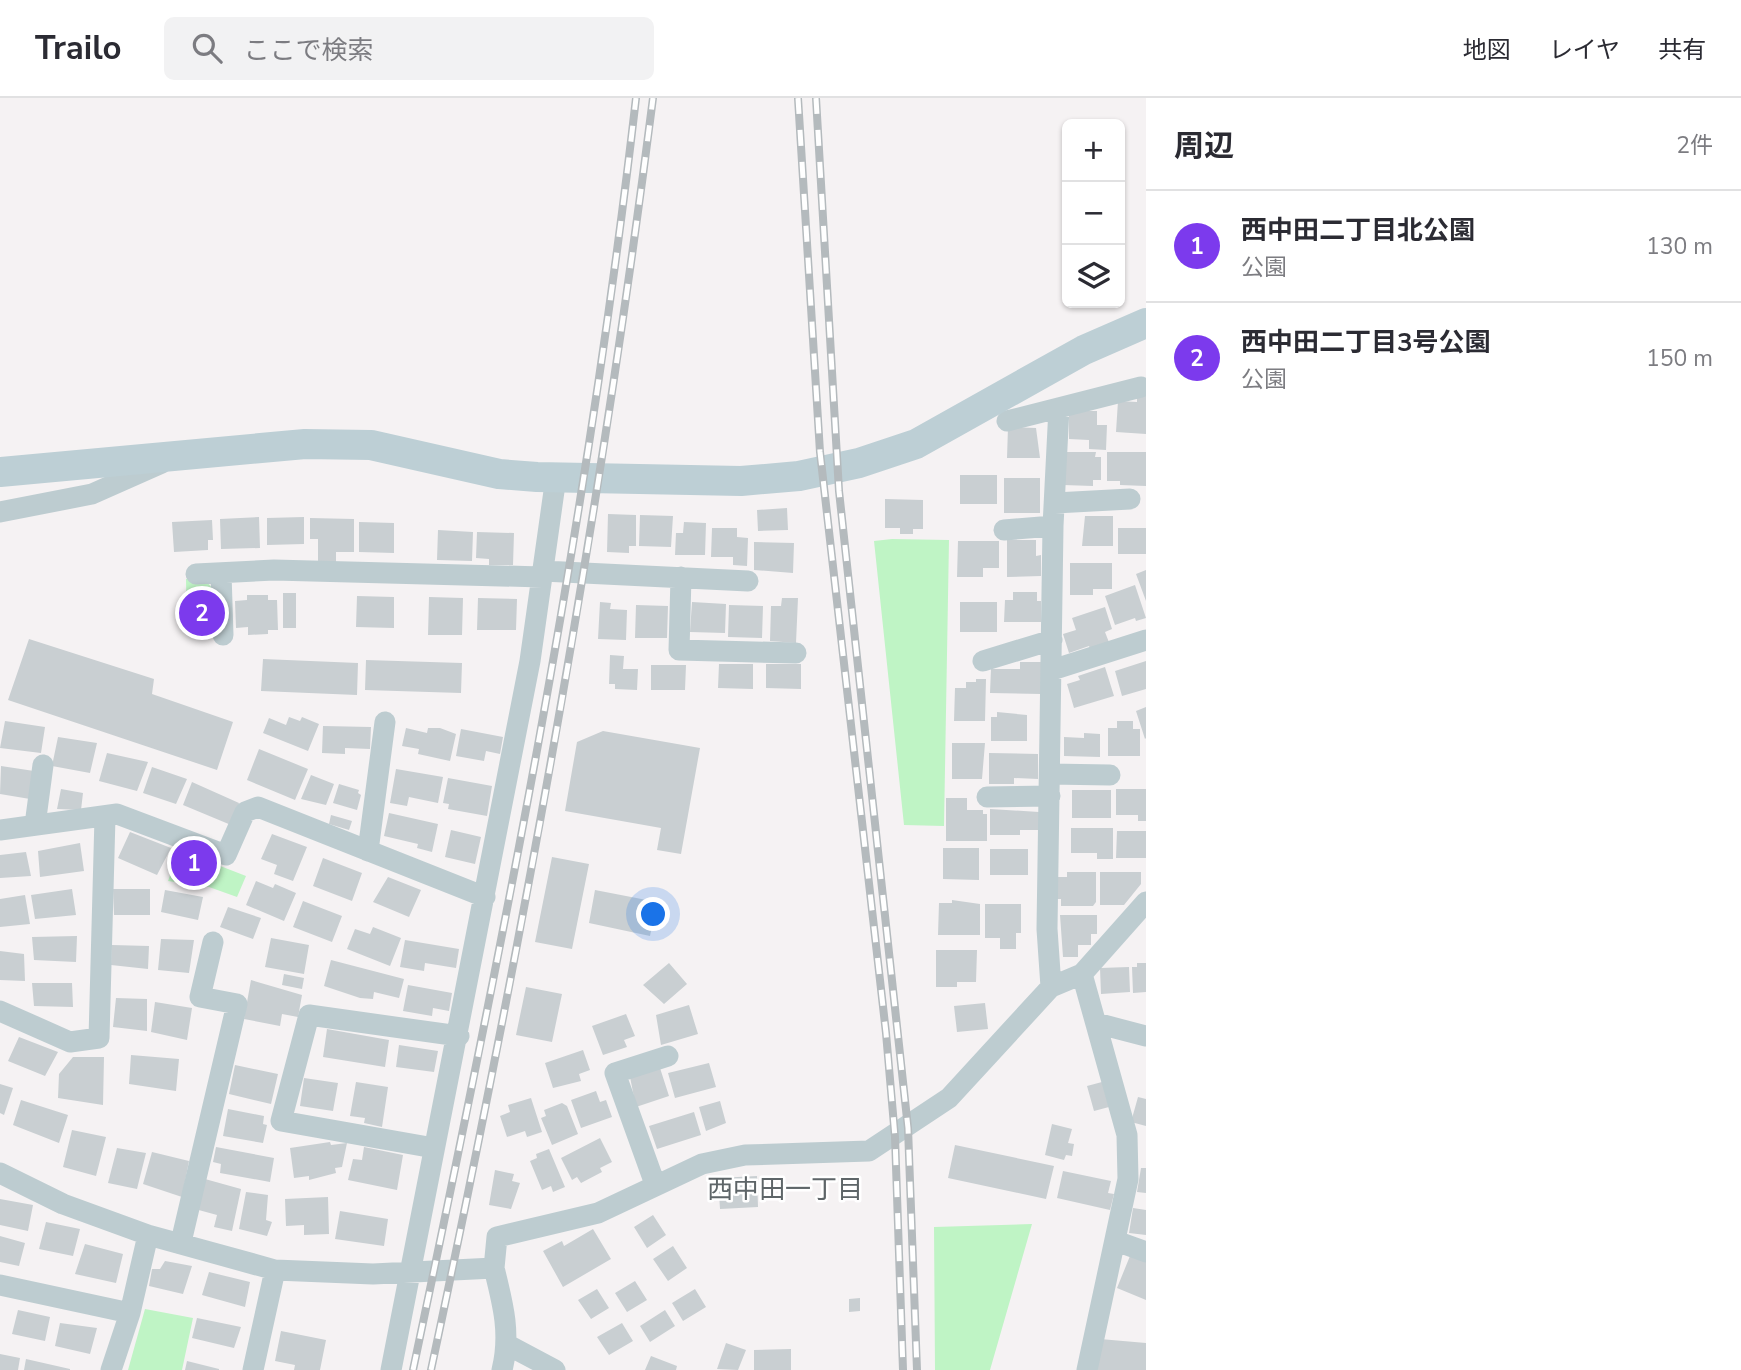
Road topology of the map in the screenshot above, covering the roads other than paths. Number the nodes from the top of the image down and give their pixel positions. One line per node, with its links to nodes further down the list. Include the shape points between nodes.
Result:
1 (1146, 323): 7 (street, via 1084,350 916,444 859,463 799,476 741,481)
2 (1141, 387): 3 (street)
3 (1059, 408): 4 (street); 9 (street)
4 (1007, 421)
5 (177, 456): 6 (street); 7 (street, via 305,444 371,445 499,474); 10 (street, via 92,494)
6 (0, 472)
7 (556, 477): 15 (street)
8 (1130, 499): 9 (street)
9 (1055, 503): 11 (street)
10 (0, 512)
11 (1053, 526): 12 (street); 19 (street)
12 (1004, 530)
13 (221, 573): 14 (street); 15 (street); 18 (street)
14 (195, 574)
15 (542, 574): 16 (street); 34 (street)
16 (681, 578): 17 (street); 21 (street, via 679,650)
17 (748, 581)
18 (223, 635)
19 (1052, 640): 22 (street); 23 (street)
20 (1146, 640): 23 (street)
21 (796, 653)
22 (984, 661)
23 (1052, 670): 26 (street)
24 (385, 722): 33 (street)
25 (43, 765): 31 (street)
26 (1050, 774): 27 (street); 28 (street)
27 (1110, 775)
28 (1050, 796): 29 (street); 38 (street, via 1047,929)
29 (987, 797)
30 (105, 817): 31 (street); 33 (street, via 117,814 226,855 245,812 258,807); 39 (street, via 99,1038 70,1042)
31 (35, 825): 32 (street)
32 (0, 830)
33 (368, 851): 34 (street)
34 (485, 897): 41 (street)
35 (1146, 902): 37 (street)
36 (213, 942): 49 (street, via 200,997 237,1004)
37 (1082, 974): 38 (street); 40 (street)
38 (1051, 987): 46 (street, via 950,1098 869,1152 745,1156 702,1164)
39 (0, 1011)
40 (1096, 1023): 42 (street); 48 (street, via 1127,1135 1128,1179)
41 (459, 1036): 44 (street); 44 (street, via 309,1015 281,1121)
42 (1146, 1036)
43 (668, 1056): 46 (street, via 615,1073)
44 (434, 1148): 53 (street)
45 (0, 1173): 47 (street, via 63,1204)
46 (655, 1184): 51 (street, via 598,1213 497,1237)
47 (148, 1235): 49 (street); 55 (street)
48 (1116, 1241): 50 (street); 62 (street)
49 (181, 1242): 52 (street)
50 (1146, 1252)
51 (494, 1268): 53 (street); 56 (street)
52 (275, 1270): 53 (street); 58 (street)
53 (411, 1272): 59 (street)
54 (0, 1285): 55 (street)
55 (130, 1313): 57 (street)
56 (508, 1345): 60 (street); 61 (street)
57 (111, 1370)
58 (253, 1370)
59 (391, 1370)
60 (502, 1370)
61 (555, 1370)
62 (1087, 1370)

